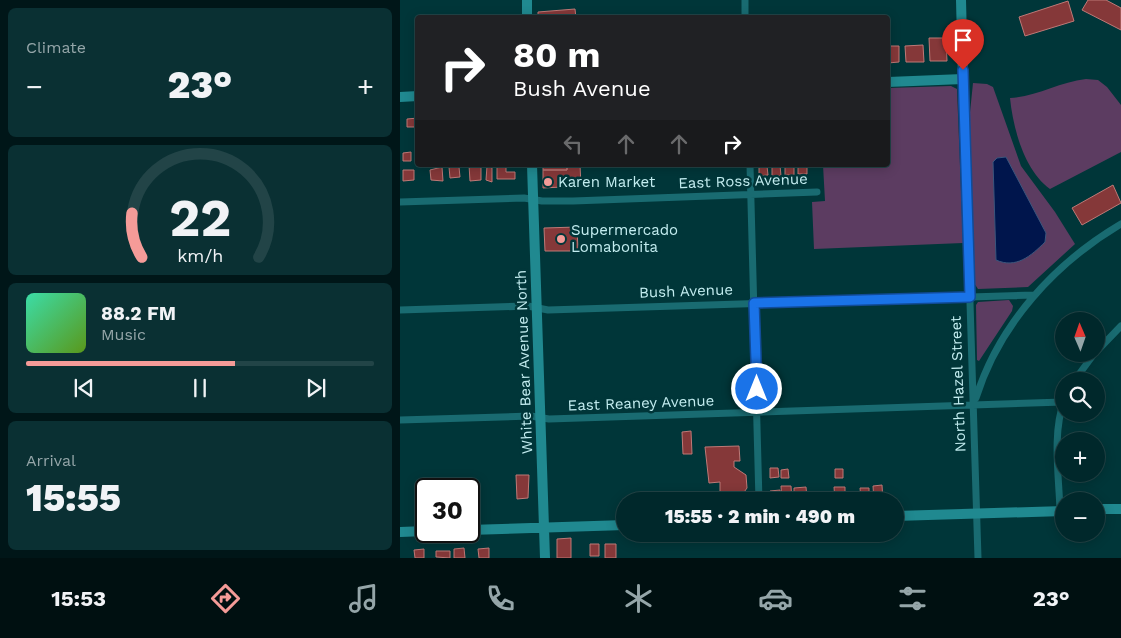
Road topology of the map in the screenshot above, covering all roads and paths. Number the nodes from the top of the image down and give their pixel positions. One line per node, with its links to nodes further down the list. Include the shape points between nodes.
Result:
1 (527, 0): 4 (main road)
2 (745, 0): 5 (street)
3 (961, 0): 6 (main road, North Hazel Street)
4 (527, 15)
5 (745, 15)
6 (963, 79): 7 (main road); 18 (street, North Hazel Street)
7 (890, 82)
8 (415, 96): 9 (main road)
9 (400, 97)
10 (532, 167): 14 (main road, White Bear Avenue North)
11 (750, 167): 13 (street)
12 (818, 192): 13 (street, East Ross Avenue)
13 (751, 194): 14 (street, East Ross Avenue); 19 (street)
14 (533, 200): 15 (street, East Ross Avenue); 20 (main road, White Bear Avenue North)
15 (400, 202)
16 (1121, 224): 17 (street, via 1075,256)
17 (1034, 295): 18 (street, Bush Avenue); 25 (street, via 1012,324 989,364)
18 (970, 297): 19 (street, Bush Avenue); 25 (street, North Hazel Street)
19 (754, 303): 20 (street, Bush Avenue); 26 (street)
20 (536, 308): 21 (street, Bush Avenue); 27 (main road, White Bear Avenue North)
21 (400, 310)
22 (1121, 326): 23 (street)
23 (1105, 343)
24 (1055, 402): 25 (street, East Reaney Avenue)
25 (974, 405): 26 (street, East Reaney Avenue); 35 (street, North Hazel Street)
26 (757, 412): 27 (street, East Reaney Avenue); 30 (street)
27 (541, 417): 28 (street, East Reaney Avenue); 38 (main road, White Bear Avenue North)
28 (400, 420)
29 (1061, 422): 31 (street, via 1058,444)
30 (759, 492)
31 (1061, 492)
32 (1121, 508): 33 (main road)
33 (1105, 509)
34 (1055, 511): 35 (main road)
35 (976, 514): 36 (main road); 43 (street, North Hazel Street)
36 (904, 516)
37 (616, 525): 38 (main road)
38 (544, 528): 39 (main road); 42 (main road, White Bear Avenue North)
39 (480, 530)
40 (415, 531): 41 (main road)
41 (400, 532)
42 (545, 558)
43 (978, 558)

